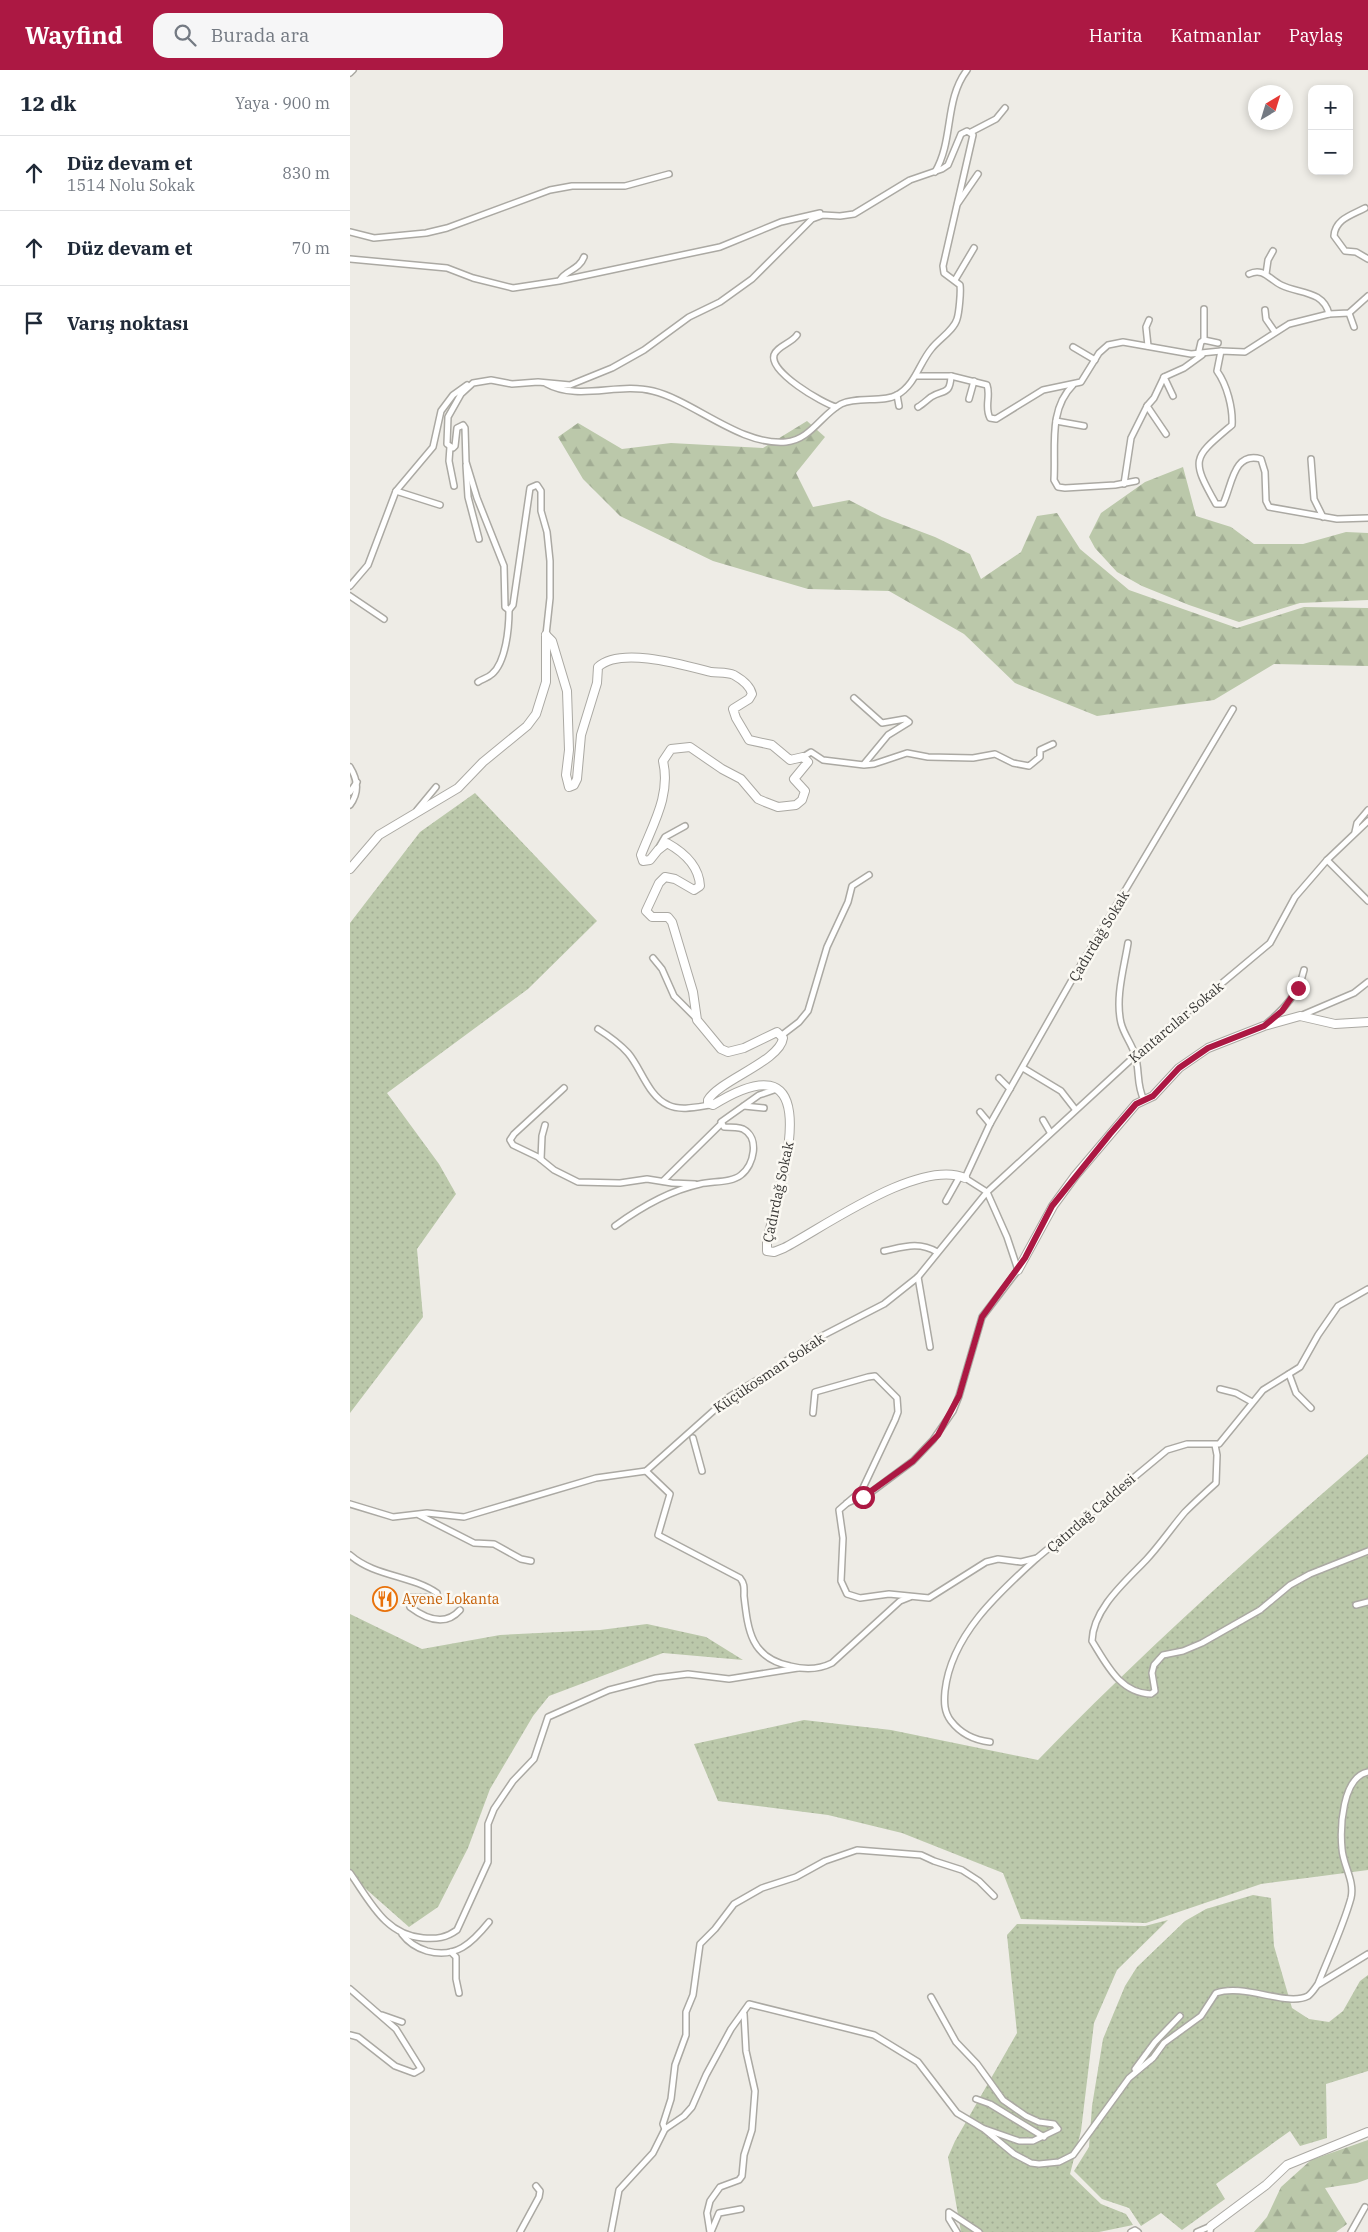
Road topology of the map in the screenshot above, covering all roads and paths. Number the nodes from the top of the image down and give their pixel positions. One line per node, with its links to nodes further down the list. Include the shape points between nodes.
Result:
1 (353, 70): 3 (street)
2 (967, 70): 6 (street, via 952,104 947,141)
3 (350, 73)
4 (1005, 108): 5 (street, via 996,119)
5 (971, 132): 6 (street, via 961,134 948,165); 10 (street, via 973,142)
6 (935, 172): 11 (street, via 910,180 854,214)
7 (669, 174): 12 (street, via 625,186 572,186 550,190 426,233 374,238)
8 (978, 174): 10 (street)
9 (1365, 208): 17 (street, via 1341,220 1334,236 1346,251 1360,253)
10 (954, 210): 20 (street, via 942,270)
11 (826, 215): 21 (street, via 811,214 781,222 720,248); 42 (street, via 812,219 752,279 720,302 689,317 638,354 570,385)
12 (350, 232)
13 (974, 248): 20 (street)
14 (1273, 251): 19 (street)
15 (584, 257): 21 (street, via 581,264)
16 (350, 259): 21 (street, via 447,268 513,288)
17 (1368, 259)
18 (1249, 274): 19 (street)
19 (1266, 274): 26 (street, via 1281,285 1320,298)
20 (956, 280): 38 (street, via 961,289 957,320 930,351)
21 (559, 281)
22 (1368, 296): 25 (street)
23 (1204, 309): 31 (street)
24 (1265, 310): 29 (street, via 1266,319)
25 (1349, 313): 26 (street); 28 (street)
26 (1330, 314): 29 (street, via 1289,324)
27 (1149, 320): 33 (street, via 1146,327)
28 (1354, 326)
29 (1275, 332): 35 (street, via 1245,352)
30 (797, 334): 51 (street, via 777,350 775,364 781,373 820,401)
31 (1204, 340): 32 (street); 36 (street)
32 (1218, 343)
33 (1148, 346): 36 (street); 37 (street, via 1123,342 1108,345)
34 (1073, 347): 37 (street)
35 (1221, 351): 36 (street); 63 (street, via 1217,371 1230,404 1232,425 1210,442 1199,466 1199,474 1216,504 1223,504 1236,469 1245,458 1252,456 1261,459 1264,466 1269,507)
36 (1200, 355): 40 (street, via 1184,368)
37 (1095, 360): 44 (street, via 1081,382)
38 (916, 376): 39 (street); 45 (street)
39 (951, 376): 41 (street); 50 (street, via 946,392 932,396)
40 (1164, 377): 46 (street); 49 (street)
41 (974, 381): 44 (street, via 986,385 989,391 986,411 990,418 996,419 1043,390); 47 (street)
42 (545, 382): 43 (street, via 512,384 491,380); 51 (street, via 573,392 654,391 723,426 772,442 801,438)
43 (472, 383): 55 (street, via 461,394 448,417 446,441); 61 (street, via 453,395 441,411 433,447)
44 (1074, 385): 52 (street, via 1064,395)
45 (897, 395): 48 (street); 51 (street, via 846,402)
46 (1173, 396)
47 (969, 399)
48 (898, 406)
49 (1147, 406): 54 (street); 59 (street, via 1131,438)
50 (918, 407)
51 (836, 408)
52 (1056, 421): 53 (street); 59 (street, via 1054,480 1058,487)
53 (1084, 426)
54 (1166, 434)
55 (450, 447): 57 (street, via 455,446 457,428 463,425); 60 (street)
56 (1311, 460): 63 (street, via 1314,498)
57 (466, 462): 65 (street, via 467,494); 68 (street, via 504,566 504,607)
58 (1136, 481): 59 (street)
59 (1124, 484)
60 (454, 486)
61 (396, 491): 62 (street); 66 (street, via 368,565)
62 (440, 505)
63 (1323, 517): 64 (street, via 1345,520)
64 (1368, 518)
65 (479, 539)
66 (350, 586)
67 (350, 596): 69 (street)
68 (509, 610): 70 (street, via 513,605 526,501 530,488 537,485 541,491 541,511 550,561); 71 (street, via 500,665 491,676)
69 (384, 619)
70 (546, 635): 75 (street, via 552,642 567,691 569,750 566,775 569,787 577,779 581,735 598,667 610,660 658,660 732,674 743,681 752,694 733,709 749,740 772,746 790,760); 83 (street, via 546,682 536,714 515,738 465,782)
71 (478, 682)
72 (854, 698): 76 (street, via 882,723 905,719 909,722 888,735)
73 (1233, 709): 103 (street, Çadırdağ Sokak)
74 (1053, 744): 76 (street, via 1040,750 1040,757 1029,766 994,754 973,758 928,757 915,753)
75 (803, 757): 76 (street, via 811,752 823,760); 87 (street, via 807,758 807,765 794,778 805,791 802,800 796,805 778,807 758,799 741,779 690,747 671,749 663,761 667,778 662,804 641,859 650,860)
76 (864, 764)
77 (350, 767): 78 (street)
78 (357, 782): 80 (street); 81 (street, via 356,796)
79 (436, 787): 83 (street)
80 (350, 792)
81 (350, 805)
82 (1368, 810): 86 (street, via 1357,823)
83 (413, 814): 89 (street, via 379,835)
84 (1368, 821): 86 (street, Kantarcılar Sokak)
85 (685, 826): 87 (street, via 665,837)
86 (1354, 833): 88 (street, Kantarcılar Sokak)
87 (658, 850): 97 (street, via 667,843 694,865 699,874 700,886 694,890 665,877 646,911 672,922 694,992)
88 (1326, 860): 91 (street); 102 (street, Kantarcılar Sokak, via 1296,897 1270,942)
89 (350, 869)
90 (869, 875): 101 (street, via 852,886 827,947 808,1011)
91 (1368, 901)
92 (1128, 943): 102 (street, via 1119,1008 1123,1029)
93 (653, 958): 97 (street, via 662,969 674,996)
94 (1304, 970): 99 (street, via 1295,993 1282,1011)
95 (1368, 982): 96 (street, via 1354,993)
96 (1300, 1016): 98 (street, via 1335,1024); 99 (street)
97 (697, 1020): 101 (street, via 720,1050 728,1052 777,1032)
98 (1368, 1022)
99 (1264, 1026): 108 (street, via 1208,1048 1179,1068 1153,1096)
100 (598, 1029): 109 (street, via 628,1053 656,1097 668,1105 682,1108)
101 (782, 1035): 109 (street, via 780,1046 710,1096)
102 (1136, 1055): 108 (street, via 1138,1086); 112 (street, Kantarcılar Sokak)
103 (1023, 1068): 106 (street, Çadırdağ Sokak); 112 (street, via 1061,1091)
104 (999, 1078): 106 (street)
105 (564, 1088): 119 (street, via 510,1140 513,1145)
106 (1010, 1090): 116 (street, Çadırdağ Sokak)
107 (780, 1091): 109 (street, via 768,1086 753,1086); 110 (street, via 765,1092); 120 (street, Çadırdağ Sokak, via 790,1106 791,1125 785,1172 766,1241 767,1251 784,1248 867,1200 891,1190 932,1175)
108 (1144, 1100): 128 (street, via 1136,1104 1052,1206)
109 (710, 1105)
110 (743, 1106): 111 (street); 115 (street)
111 (764, 1108)
112 (1075, 1109): 118 (street, Kantarcılar Sokak)
113 (980, 1112): 116 (street)
114 (1043, 1120): 118 (street)
115 (722, 1123): 121 (street); 122 (street, via 724,1127 741,1128 749,1133 754,1143 753,1155 740,1177)
116 (990, 1124): 120 (street, Çadırdağ Sokak)
117 (545, 1125): 119 (street)
118 (1050, 1132): 123 (street, Kantarcılar Sokak)
119 (541, 1159): 121 (street, via 578,1182)
120 (963, 1177): 123 (street); 124 (street)
121 (663, 1181): 122 (street)
122 (700, 1184): 125 (street, via 672,1192 641,1207)
123 (987, 1192): 127 (street, Küçükosman Sokak); 128 (street)
124 (946, 1201)
125 (615, 1226)
126 (884, 1251): 127 (street, via 918,1244)
127 (937, 1252): 129 (street, Küçükosman Sokak)
128 (1018, 1270): 141 (street, via 982,1317 959,1396 934,1440 913,1461 870,1493)
129 (918, 1277): 131 (street); 139 (street, Küçükosman Sokak, via 884,1304 820,1338 729,1396)
130 (1368, 1289): 132 (street, via 1338,1306 1300,1366)
131 (930, 1347)
132 (1289, 1374): 134 (street, via 1263,1390); 135 (street, via 1296,1393)
133 (1220, 1389): 134 (street)
134 (1252, 1402): 138 (street, via 1224,1439)
135 (1311, 1408)
136 (813, 1413): 141 (street, via 815,1392 868,1377 875,1376 897,1398 895,1420 866,1483 860,1493)
137 (693, 1438): 140 (street)
138 (1215, 1445): 144 (street, via 1216,1483 1186,1511 1147,1560 1126,1579 1096,1621 1092,1641 1125,1687 1151,1694 1155,1691 1154,1664 1163,1656 1202,1643 1260,1610 1297,1581); 146 (street, Çatırdağ Caddesi, via 1187,1444 1167,1450)
139 (646, 1471): 143 (street, via 596,1478 468,1516); 152 (street, via 670,1494 658,1535 740,1578 744,1583 752,1640 769,1660)
140 (702, 1471)
141 (847, 1503): 148 (street, Çatırdağ Caddesi, via 839,1510 843,1538 843,1588 847,1594 860,1598 889,1594)
142 (350, 1504): 143 (street, via 393,1517)
143 (418, 1515): 147 (street, via 474,1543 494,1544)
144 (1368, 1551)
145 (350, 1555): 151 (street, via 370,1568 437,1593 438,1598 415,1596 409,1600 410,1607 425,1617 448,1620)
146 (1037, 1558): 148 (street, Çatırdağ Caddesi, via 1021,1562 998,1559 986,1562 929,1598); 153 (street, via 977,1620 948,1668 944,1704 948,1717 968,1736)
147 (531, 1562)
148 (910, 1597): 152 (street, via 900,1601 832,1663 820,1669)
149 (1368, 1602): 150 (street)
150 (1356, 1605)
151 (460, 1610)
152 (798, 1668): 158 (street, via 729,1679 688,1674 656,1678 609,1690 548,1717 534,1759 494,1809 488,1824 488,1862 456,1930 438,1938)
153 (990, 1742)
154 (1368, 1772): 161 (street, via 1353,1780 1348,1791 1342,1850 1351,1897)
155 (350, 1873): 158 (street, via 381,1917)
156 (994, 1896): 172 (street, via 974,1876 922,1855 857,1850 762,1888 734,1904 700,1944 693,1995 686,2012 686,2035 675,2065)
157 (489, 1922): 159 (street, via 476,1937)
158 (402, 1933): 159 (street, via 423,1950)
159 (451, 1952): 163 (street, via 456,1957)
160 (1368, 1954): 161 (street)
161 (1318, 1984): 170 (street, via 1309,1995 1300,1998 1244,1990 1216,1993 1201,2016 1164,2043 1153,2058)
162 (350, 1989): 166 (street)
163 (459, 1992)
164 (931, 1997): 175 (street, via 956,2042 1003,2100 1039,2122 1054,2124 1058,2130)
165 (745, 2008): 172 (street, via 706,2074 692,2107); 173 (street, via 754,2004 874,2035 918,2062 957,2113); 182 (street, via 746,2051 755,2091 752,2130 744,2155 742,2176 720,2187 710,2202 707,2213)
166 (382, 2015): 168 (street); 169 (street, via 396,2029 419,2065 419,2072 395,2066 373,2047 358,2037)
167 (1180, 2016): 170 (street, via 1150,2048)
168 (402, 2022)
169 (350, 2036)
170 (1129, 2078): 173 (street, via 1073,2155 1058,2162 1031,2163 1014,2154)
171 (976, 2099): 175 (street)
172 (664, 2129): 181 (street, via 653,2153 618,2190)
173 (984, 2129): 175 (street, via 1019,2141)
174 (1368, 2132): 179 (street, via 1287,2165)
175 (1044, 2137)
176 (536, 2186): 180 (street, via 540,2191 539,2197)
177 (1365, 2207): 188 (street)
178 (741, 2209): 182 (street, via 719,2213)
179 (1210, 2229): 187 (street)
180 (520, 2232)
181 (611, 2232)
182 (710, 2232)
183 (957, 2232): 184 (street, via 949,2219 949,2212)
184 (979, 2232)
185 (1131, 2232): 186 (street)
186 (1138, 2232)
187 (1197, 2232)
188 (1351, 2232)

